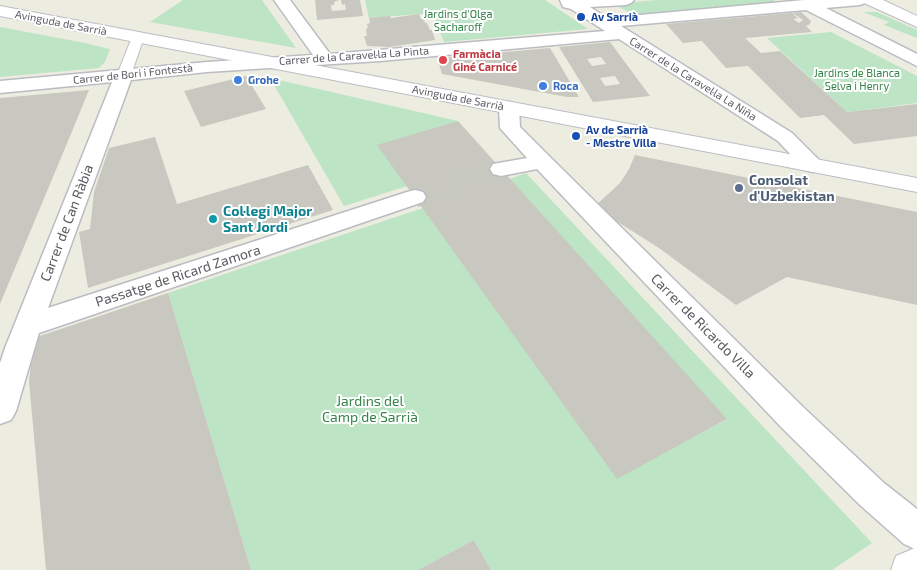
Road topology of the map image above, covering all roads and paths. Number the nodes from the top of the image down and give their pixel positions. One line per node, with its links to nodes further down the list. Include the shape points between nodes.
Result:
1 (282, 0): 12 (street)
2 (626, 0): 5 (street)
3 (860, 0): 6 (street)
4 (870, 0): 8 (main road)
5 (563, 2): 9 (street, Carrer de la Caravel·la La Niña)
6 (805, 3): 9 (street); 13 (street)
7 (0, 11): 11 (main road, Avinguda de Sarrià)
8 (917, 22)
9 (603, 23): 10 (street, Carrer de la Caravel·la La Niña)
10 (622, 34): 12 (street, Carrer de la Caravel·la La Pinta); 19 (street, Carrer de la Caravel·la La Niña, via 785,137)
11 (138, 37): 14 (main road, Avinguda de Sarrià); 15 (street, Carrer de Can Ràbia)
12 (326, 60): 14 (street, Carrer de la Caravel·la La Pinta)
13 (917, 61)
14 (266, 62): 15 (street, Carrer de Bori i Fontestà); 17 (main road, Avinguda de Sarrià)
15 (124, 75): 16 (street, Carrer de Bori i Fontestà); 23 (street, Carrer de Can Ràbia)
16 (0, 87)
17 (508, 108): 18 (street, Carrer de Ricardo Villa, via 510,128); 19 (main road, Avinguda de Sarrià)
18 (542, 162): 20 (street); 25 (street, Carrer de Ricardo Villa, via 792,417 872,494)
19 (813, 165): 21 (main road, Avinguda de Sarrià)
20 (502, 169)
21 (917, 185)
22 (415, 197): 23 (street, Passatge de Ricard Zamora)
23 (27, 326): 24 (street, Carrer de Can Ràbia)
24 (0, 411)
25 (917, 532)
26 (917, 566): 27 (main road)
27 (910, 570)

